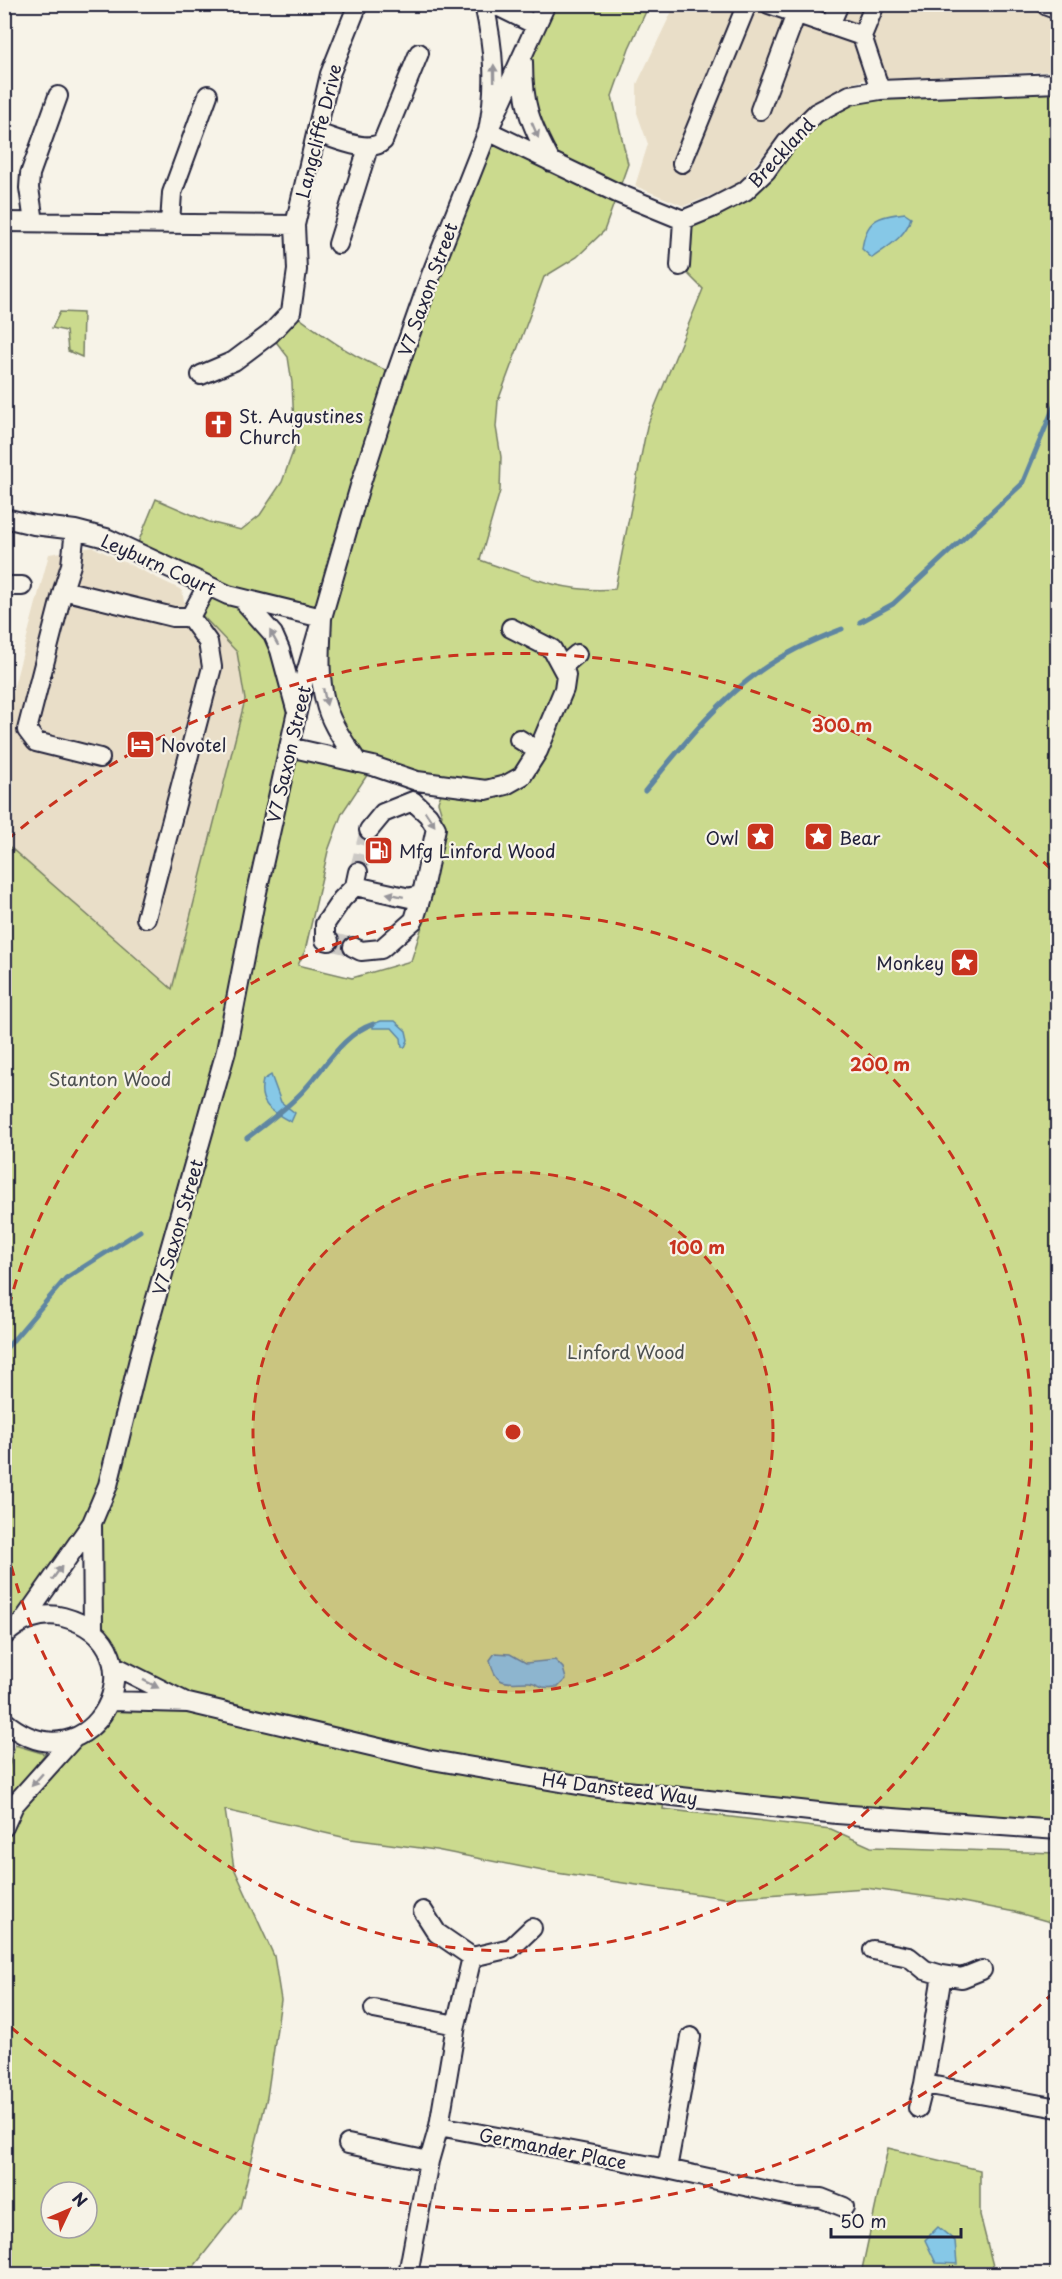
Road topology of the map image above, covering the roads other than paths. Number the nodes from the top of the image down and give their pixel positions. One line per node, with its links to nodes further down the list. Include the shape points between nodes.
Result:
1 (358, 4): 21 (street, Langcliffe Drive, via 330,74)
2 (484, 4): 20 (street, one-way to 2, via 494,101 494,69)
3 (493, 4): 10 (street)
4 (546, 4): 10 (street, V7 Saxon Street)
5 (747, 4): 24 (street)
6 (769, 4): 9 (street)
7 (839, 4): 11 (street)
8 (875, 4): 12 (street)
9 (796, 14): 11 (street); 19 (street)
10 (536, 25): 14 (street, V7 Saxon Street)
11 (830, 25): 12 (street)
12 (862, 36): 16 (street)
13 (419, 53): 22 (street, via 383,141)
14 (524, 54): 20 (street, V7 Saxon Street); 23 (street, one-way to 23, via 523,93 537,137)
15 (1058, 83): 16 (street, Breckland)
16 (880, 90): 25 (street, Breckland, via 850,95 816,114 745,191)
17 (208, 95): 28 (street, via 172,193)
18 (58, 96): 27 (street, via 30,174)
19 (760, 110)
20 (488, 131): 23 (street); 39 (street, V7 Saxon Street, via 396,374)
21 (317, 133): 22 (street); 29 (street, Langcliffe Drive)
22 (368, 148): 30 (street)
23 (551, 162): 25 (street)
24 (682, 163)
25 (683, 220): 31 (street)
26 (4, 222): 27 (street)
27 (34, 222): 28 (street)
28 (170, 223): 29 (street)
29 (295, 225): 32 (street, Langcliffe Drive, via 297,270 291,312 234,361)
30 (338, 244)
31 (681, 266)
32 (201, 375)
33 (4, 520): 34 (street, Leyburn Court)
34 (75, 530): 35 (street, Leyburn Court, via 106,538); 36 (street)
35 (207, 586): 37 (street, Leyburn Court); 38 (street)
36 (63, 590): 38 (street, via 173,617); 47 (street, via 27,730 36,742)
37 (242, 599): 39 (street, Leyburn Court); 43 (street, Leyburn Court, one-way to 37, via 273,633)
38 (190, 617): 53 (street, via 208,642 212,667)
39 (322, 618): 43 (street, V7 Saxon Street); 48 (street, one-way to 48, via 320,671 325,703)
40 (511, 628): 42 (street, via 552,649)
41 (578, 654): 42 (street)
42 (563, 666): 46 (street, via 564,689)
43 (297, 714): 45 (street, V7 Saxon Street)
44 (519, 739): 46 (street)
45 (289, 747): 48 (street); 56 (street, V7 Saxon Street, via 226,1051 140,1355 116,1456)
46 (538, 751): 49 (street, via 522,776 486,790)
47 (100, 758)
48 (358, 763): 49 (street)
49 (417, 781): 50 (street)
50 (413, 801): 51 (street, via 383,813); 52 (street, one-way to 52, via 436,828)
51 (369, 830)
52 (422, 894): 54 (street, one-way to 54, via 410,898 356,879 325,924 325,940); 55 (street, via 414,920 381,949 360,951)
53 (146, 918)
54 (329, 941)
55 (353, 947)
56 (92, 1523): 57 (street, V7 Saxon Street, one-way to 56); 58 (street, V7 Saxon Street)
57 (23, 1621): 58 (street, via 59,1616); 59 (street)
58 (93, 1630): 60 (street)
59 (4, 1636)
60 (113, 1665): 61 (street); 62 (street, H4 Dansteed Way, one-way to 62)
61 (111, 1701): 62 (street, H4 Dansteed Way); 64 (street, via 104,1715)
62 (188, 1703): 66 (street, H4 Dansteed Way, via 426,1759 590,1786 837,1814)
63 (5, 1722): 64 (street, via 19,1734 37,1740 56,1742)
64 (74, 1738): 65 (street, one-way to 65, via 14,1805)
65 (5, 1827)
66 (1058, 1830)
67 (423, 1911): 70 (street, via 437,1933)
68 (532, 1928): 70 (street, via 511,1948)
69 (873, 1950): 72 (street, via 909,1957 925,1970)
70 (472, 1957): 74 (street)
71 (982, 1970): 72 (street, via 962,1978)
72 (942, 1975): 76 (street)
73 (374, 2009): 74 (street)
74 (456, 2025): 79 (street)
75 (692, 2037): 82 (street)
76 (924, 2084): 77 (street); 78 (street)
77 (918, 2108)
78 (1058, 2108)
79 (439, 2126): 81 (street); 82 (street, Germander Place)
80 (348, 2144): 81 (street)
81 (429, 2161): 84 (street)
82 (667, 2169): 83 (street, Germander Place, via 795,2197 821,2198)
83 (844, 2207)
84 (408, 2274)

